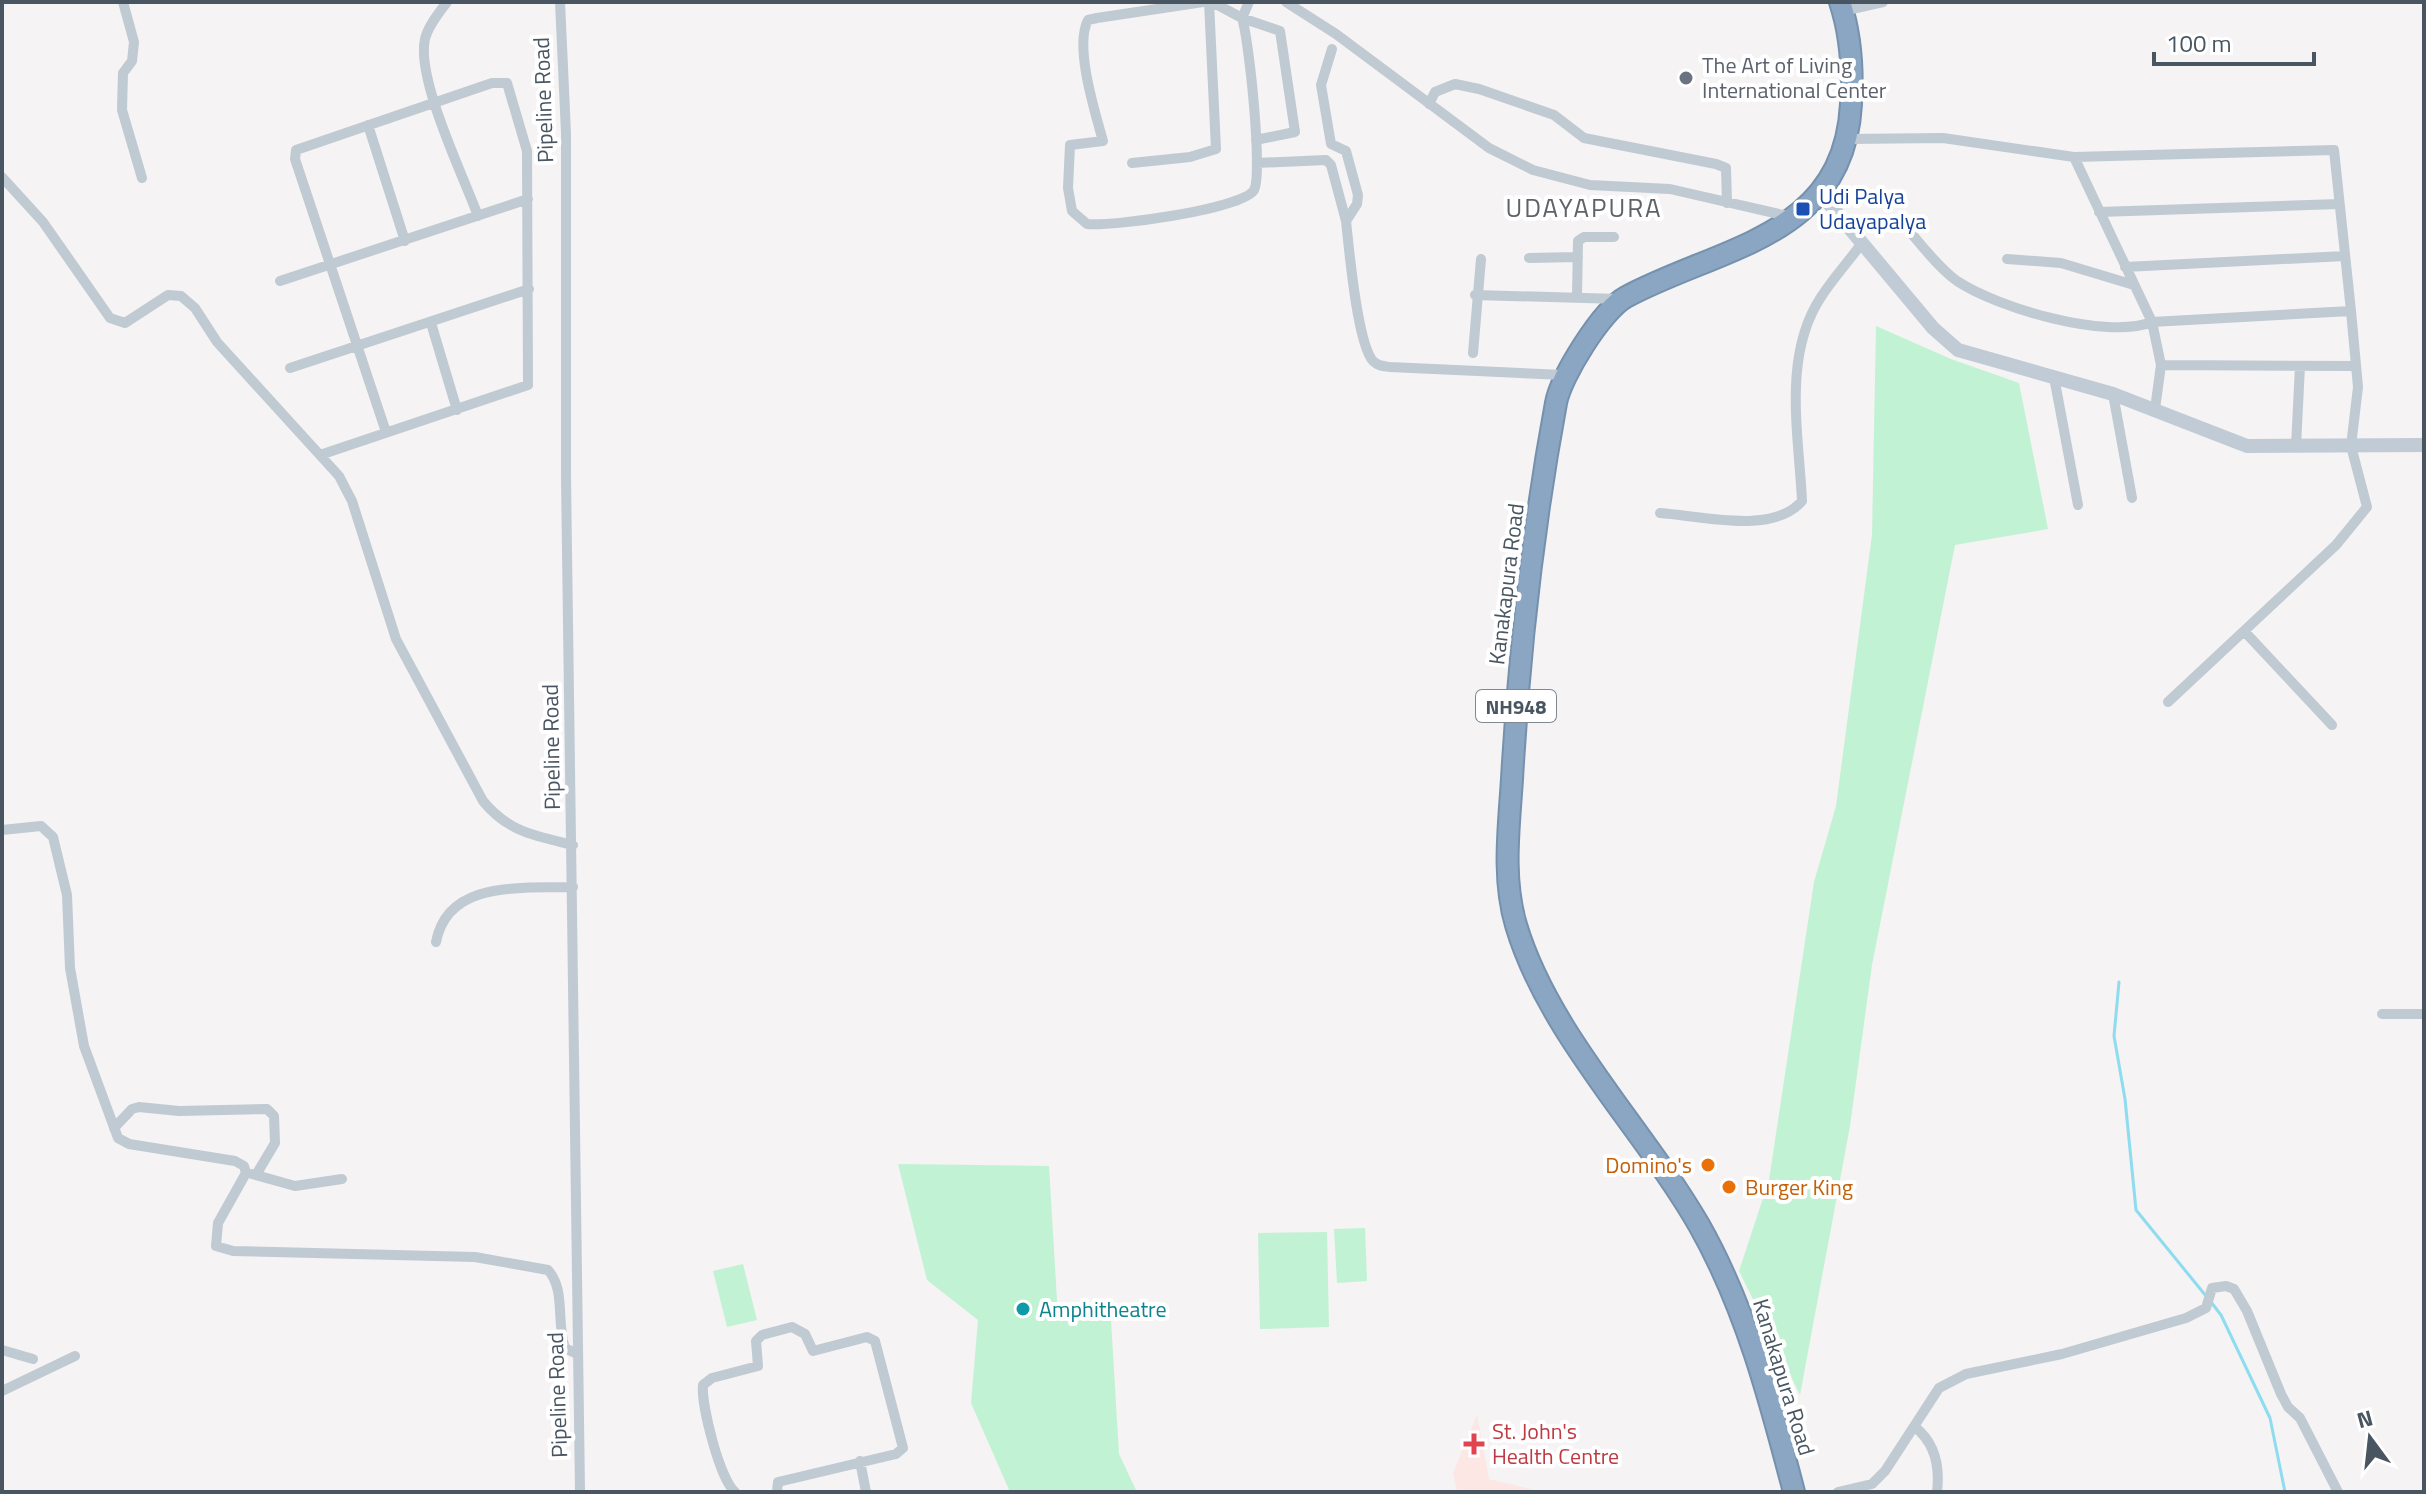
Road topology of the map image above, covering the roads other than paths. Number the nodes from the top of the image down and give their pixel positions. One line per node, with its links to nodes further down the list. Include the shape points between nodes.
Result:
1 (123, 2): 20 (street, via 134,42 132,61 123,73 122,110)
2 (447, 2): 11 (street, via 425,37)
3 (560, 2): 72 (street, Pipeline Road)
4 (1208, 2): 9 (street); 17 (street, via 1216,149); 18 (street, via 1088,20 1083,29 1086,64 1103,141 1070,145 1067,150 1072,211 1095,225 1223,206 1249,196 1256,187)
5 (1249, 2): 9 (street)
6 (1286, 2): 12 (street)
7 (1883, 2): 8 (street)
8 (1842, 6): 14 (highway, via 1853,70)
9 (1242, 18): 15 (street); 15 (street, via 1280,31 1296,123 1290,135)
10 (1332, 49): 28 (street, via 1321,85 1331,144 1346,151 1358,195)
11 (435, 103): 13 (street); 22 (street, via 492,83 507,83 527,151); 26 (street)
12 (1429, 104): 23 (street, via 1489,148 1533,170 1590,185 1670,189); 23 (street, via 1445,86 1467,87 1554,115 1584,138 1716,164 1728,173)
13 (368, 125): 31 (street); 38 (street, via 296,150)
14 (1847, 139): 16 (street, via 1943,138); 21 (highway, via 1834,176)
15 (1256, 140): 18 (street)
16 (2074, 157): 24 (street, via 2334,150); 25 (street)
17 (1132, 163)
18 (1257, 163): 28 (street, via 1326,160)
19 (2, 177): 64 (street, via 43,222 110,318 125,323 168,295 181,296)
20 (142, 178)
21 (1821, 194): 27 (highway); 32 (street)
22 (528, 199): 26 (street); 42 (street)
23 (1727, 203): 27 (street)
24 (2339, 204): 25 (street); 33 (street)
25 (2099, 212): 39 (street)
26 (478, 216): 31 (street)
27 (1794, 218): 45 (highway, via 1753,243)
28 (1346, 221): 55 (street, via 1363,338 1376,365)
29 (1902, 223): 47 (street, via 1957,280 2045,319 2135,328)
30 (1614, 237): 34 (street, via 1584,237 1578,241)
31 (405, 241): 38 (street)
32 (1862, 243): 56 (street, via 1958,350); 67 (street, via 1820,299 1803,337 1796,371 1802,501 1792,514 1774,521)
33 (2345, 256): 39 (street); 46 (street)
34 (1578, 257): 35 (street); 44 (street)
35 (1529, 258)
36 (1481, 259): 43 (street)
37 (2007, 259): 41 (street, via 2061,263)
38 (330, 266): 40 (street); 49 (street)
39 (2125, 267): 41 (street)
40 (280, 281)
41 (2134, 285): 47 (street)
42 (529, 289): 48 (street); 59 (street, via 528,385)
43 (1475, 295): 44 (street); 50 (street)
44 (1577, 297): 45 (street)
45 (1621, 299): 55 (highway, Kanakapura Road / NH948)
46 (2351, 311): 47 (street); 53 (street)
47 (2152, 322): 51 (street)
48 (431, 323): 49 (street); 59 (street)
49 (359, 347): 54 (street); 60 (street)
50 (1473, 353)
51 (2161, 365): 52 (street); 58 (street)
52 (2300, 366): 53 (street); 62 (street)
53 (2356, 366): 63 (street)
54 (290, 368)
55 (1564, 375): 91 (highway, Kanakapura Road / NH948, via 1542,487 1517,693 1507,865 1514,921 1533,972 1697,1223 1726,1278 1744,1318)
56 (2054, 377): 57 (street); 66 (street)
57 (2113, 394): 58 (street); 65 (street)
58 (2155, 409): 62 (street, via 2247,446)
59 (457, 410): 60 (street)
60 (386, 432): 64 (street)
61 (2424, 445): 63 (street)
62 (2296, 446): 63 (street)
63 (2351, 446): 68 (street, via 2365,491 2367,507 2361,519)
64 (320, 455): 72 (street, via 352,501 396,639 483,801 497,819 519,832)
65 (2132, 498)
66 (2078, 505)
67 (1660, 513)
68 (2244, 631): 69 (street); 70 (street)
69 (2168, 702)
70 (2332, 725)
71 (2, 830): 77 (street, via 41,826 53,837 67,895 70,968 84,1046)
72 (573, 845): 73 (street, Pipeline Road)
73 (573, 887): 74 (street, via 507,888 466,899 447,912); 81 (street, Pipeline Road)
74 (436, 942)
75 (2382, 1014): 76 (street)
76 (2424, 1014)
77 (114, 1128): 78 (street, via 129,1144 235,1161); 78 (street, via 139,1107 267,1109 274,1116 275,1143)
78 (251, 1174): 79 (street, via 295,1186); 81 (street, via 218,1223 216,1246 233,1251 475,1257 548,1270 555,1279 559,1331 565,1348)
79 (342, 1179)
80 (2, 1350): 83 (street)
81 (575, 1353): 87 (street, Pipeline Road)
82 (75, 1356): 84 (street)
83 (33, 1359)
84 (2, 1391)
85 (1915, 1427): 92 (street, via 1872,1484); 93 (street, via 1928,1438 1935,1458); 94 (street, via 1939,1388 1966,1374 2062,1354 2186,1318 2206,1308 2212,1288 2226,1286 2234,1289 2247,1311 2281,1394 2300,1418)
86 (860, 1461): 88 (street, via 903,1448 875,1341 867,1337 813,1351 805,1334 792,1327 756,1341 758,1366 703,1385 718,1459); 89 (street, via 778,1482); 90 (street)
87 (580, 1492)
88 (735, 1492)
89 (777, 1492)
90 (866, 1492)
91 (1794, 1492)
92 (1838, 1492)
93 (1937, 1492)
94 (2338, 1492)

